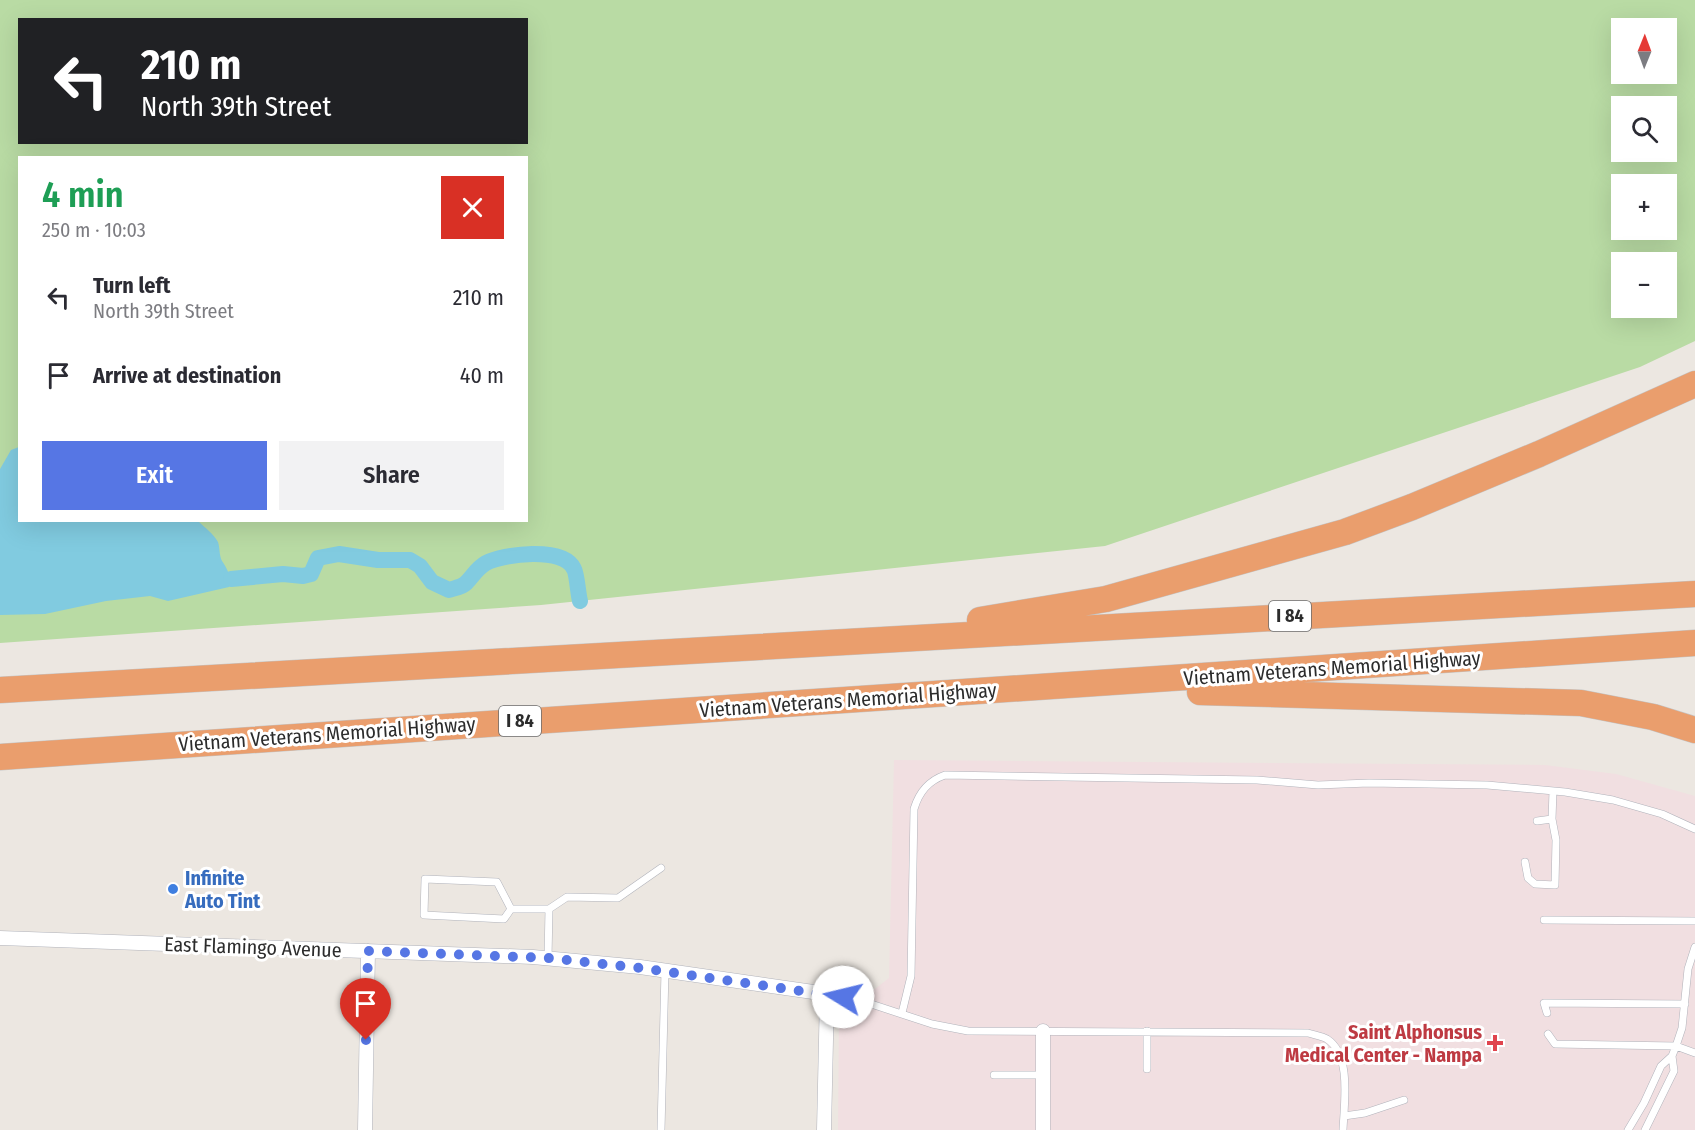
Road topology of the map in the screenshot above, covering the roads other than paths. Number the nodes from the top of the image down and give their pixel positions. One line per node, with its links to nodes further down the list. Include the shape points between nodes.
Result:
1 (1695, 384): 3 (highway, via 1539,454 1345,532 1106,599)
2 (1695, 594): 3 (highway, I 84)
3 (884, 639): 6 (highway, I 84)
4 (1695, 643): 5 (highway, Vietnam Veterans Memorial Highway / I 84)
5 (1040, 688): 7 (highway, via 1581,703); 8 (highway, Vietnam Veterans Memorial Highway / I 84)
6 (0, 690)
7 (1695, 730)
8 (0, 757)
9 (1553, 791): 10 (lane); 12 (lane, via 1612,800 1662,814); 26 (lane, via 1487,785 1318,785 1257,780 954,775 937,778 918,797 914,809 911,976)
10 (1552, 819): 11 (lane); 13 (lane, via 1556,840 1555,885 1535,884 1528,878)
11 (1537, 821)
12 (1695, 829)
13 (1525, 862)
14 (661, 868): 16 (lane, via 618,897 567,897)
15 (511, 909): 15 (lane, via 497,882 425,879 424,915 504,919); 16 (lane)
16 (549, 909): 22 (lane)
17 (1544, 920): 18 (lane)
18 (1695, 921)
19 (0, 938): 21 (street, East Flamingo Avenue)
20 (1695, 947): 25 (lane, via 1688,969)
21 (368, 951): 22 (street, East Flamingo Avenue); 39 (street)
22 (548, 958): 23 (street, East Flamingo Avenue)
23 (665, 972): 24 (street, East Flamingo Avenue); 40 (lane)
24 (827, 994): 26 (lane); 41 (street)
25 (1685, 1004): 27 (lane, via 1544,1003); 31 (lane)
26 (902, 1013): 28 (lane, via 968,1031)
27 (1547, 1013)
28 (1043, 1031): 29 (lane); 36 (street)
29 (1147, 1031): 34 (lane); 38 (lane, via 1308,1033 1326,1039 1338,1050 1344,1066)
30 (1548, 1034): 31 (lane, via 1555,1044)
31 (1677, 1046): 32 (lane); 33 (lane)
32 (1695, 1053)
33 (1672, 1056): 44 (lane, via 1661,1066); 45 (lane, via 1674,1071)
34 (1147, 1069)
35 (994, 1075): 36 (lane)
36 (1043, 1075): 42 (street)
37 (1404, 1100): 38 (lane)
38 (1344, 1116): 43 (lane)
39 (365, 1130)
40 (661, 1130)
41 (824, 1130)
42 (1043, 1130)
43 (1343, 1130)
44 (1628, 1130)
45 (1645, 1130)

